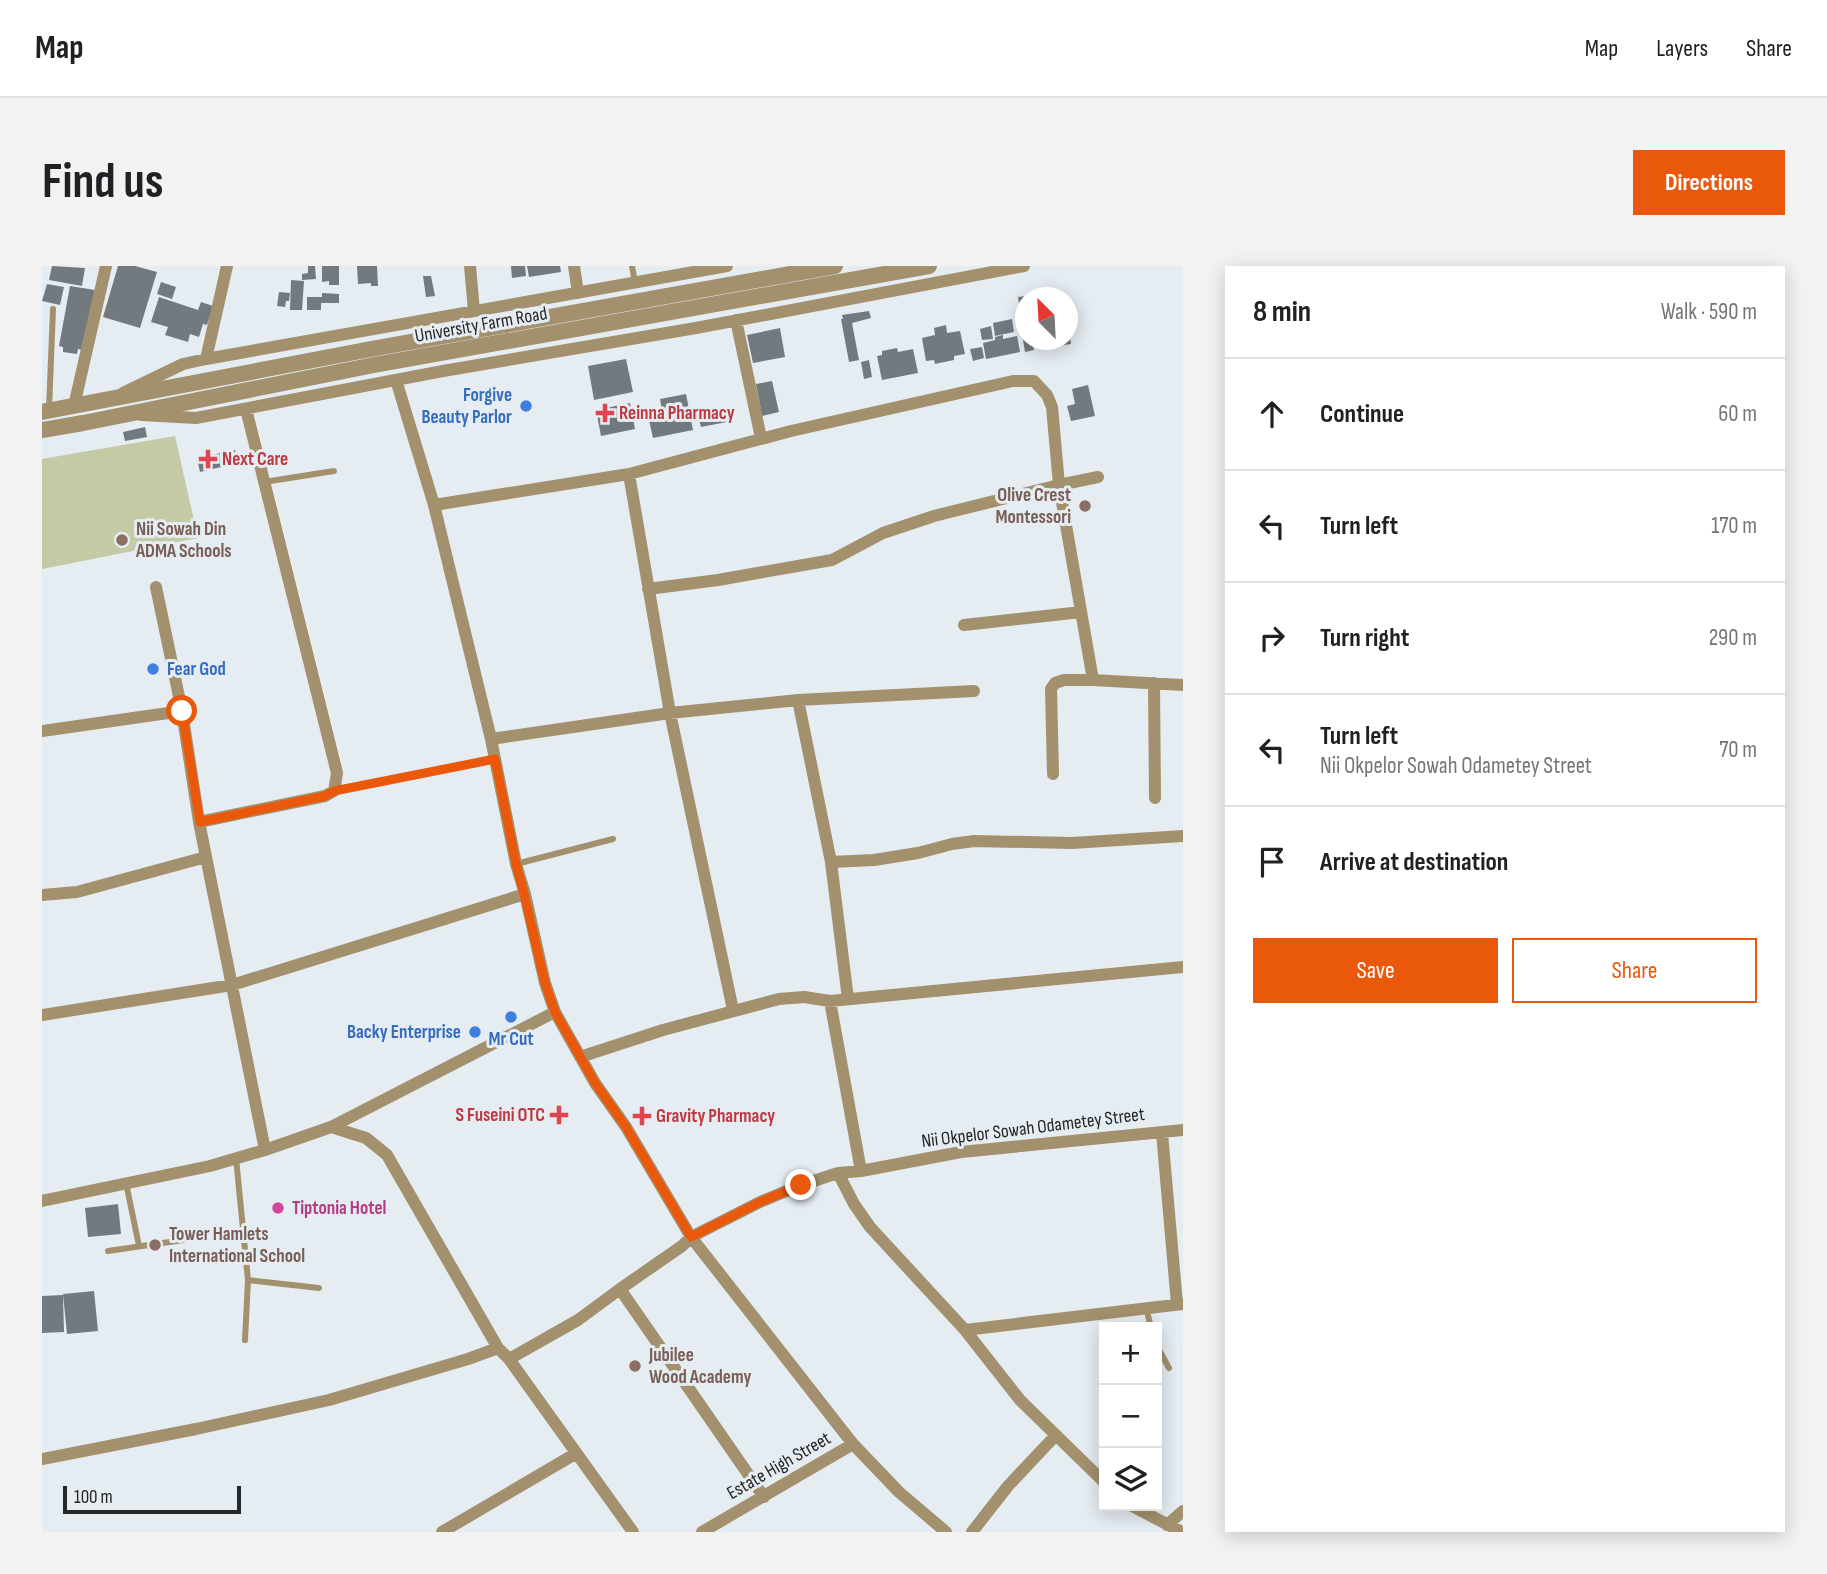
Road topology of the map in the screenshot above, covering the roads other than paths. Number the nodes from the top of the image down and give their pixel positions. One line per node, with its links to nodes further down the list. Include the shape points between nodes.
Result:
1 (106, 266): 18 (street)
2 (227, 266): 15 (street)
3 (470, 266): 13 (street)
4 (574, 266): 11 (street)
5 (632, 266): 10 (lane)
6 (727, 266): 10 (street)
7 (835, 266): 17 (street, University Farm Road)
8 (929, 266): 21 (street, University Farm Road)
9 (1024, 266): 14 (street)
10 (635, 283): 11 (street)
11 (578, 293): 13 (street)
12 (54, 309): 20 (lane)
13 (474, 311): 15 (street)
14 (736, 320): 16 (street); 23 (street)
15 (206, 359): 17 (street, via 183,364)
16 (396, 380): 19 (street); 29 (street)
17 (111, 399): 18 (street, University Farm Road)
18 (74, 406): 20 (street, University Farm Road)
19 (246, 409): 21 (street, via 196,418); 27 (street)
20 (45, 411)
21 (123, 414): 22 (street, University Farm Road)
22 (42, 430)
23 (761, 438): 25 (street); 28 (street, via 1013,381 1034,381 1052,407)
24 (334, 471): 27 (lane)
25 (629, 474): 29 (street); 31 (street)
26 (1098, 477): 28 (street)
27 (264, 482): 45 (street, via 337,774)
28 (1059, 485): 31 (street, via 934,516 883,533 832,559); 32 (street)
29 (434, 505): 42 (street)
30 (156, 587): 39 (street)
31 (648, 589): 40 (street)
32 (1081, 612): 33 (street); 34 (street)
33 (964, 625)
34 (1093, 680): 35 (street); 44 (street, via 1064,680 1051,690)
35 (1154, 683): 36 (street); 46 (street)
36 (1183, 685)
37 (974, 691): 38 (street)
38 (798, 700): 40 (street); 51 (street)
39 (182, 711): 41 (street); 47 (street)
40 (670, 713): 42 (street); 59 (street)
41 (42, 731)
42 (491, 739): 43 (street)
43 (495, 759): 45 (lane); 52 (street)
44 (1053, 774)
45 (334, 791): 47 (street)
46 (1155, 798)
47 (200, 822): 50 (street)
48 (1183, 836): 51 (street, via 1072,843 974,841 874,860)
49 (613, 839): 52 (lane)
50 (206, 857): 54 (street, via 77,892); 56 (street)
51 (831, 862): 57 (street)
52 (516, 864): 53 (street)
53 (524, 894): 56 (street); 60 (street)
54 (42, 895)
55 (1183, 967): 57 (street)
56 (232, 985): 61 (street); 66 (street)
57 (848, 999): 58 (street)
58 (830, 1001): 59 (street, via 779,999); 68 (street)
59 (733, 1010): 62 (street)
60 (555, 1012): 62 (street); 63 (street)
61 (42, 1015)
62 (580, 1057): 72 (street)
63 (331, 1127): 66 (street); 84 (street, via 366,1139 387,1155)
64 (1183, 1130): 65 (street, Nii Okpelor Sowah Odametey Street)
65 (1162, 1133): 68 (street, Nii Okpelor Sowah Odametey Street, via 961,1152); 79 (street)
66 (265, 1150): 67 (street)
67 (236, 1158): 70 (street); 76 (lane)
68 (861, 1171): 69 (street, Nii Okpelor Sowah Odametey Street)
69 (838, 1173): 72 (street, Nii Okpelor Sowah Odametey Street, via 760,1202); 82 (street, via 870,1227)
70 (126, 1183): 71 (street); 74 (lane)
71 (42, 1199)
72 (691, 1237): 78 (street, Nii Okpelor Sowah Odametey Street); 89 (street)
73 (183, 1240): 74 (lane)
74 (139, 1246): 75 (lane)
75 (108, 1251)
76 (248, 1280): 77 (lane); 83 (lane)
77 (319, 1288)
78 (620, 1289): 86 (street, Nii Okpelor Sowah Odametey Street); 93 (street)
79 (1180, 1304): 80 (street)
80 (1146, 1308): 81 (lane); 82 (street)
81 (1150, 1322)
82 (965, 1330): 88 (street, via 1020,1400)
83 (245, 1340)
84 (498, 1348): 86 (street); 91 (street, via 329,1399)
85 (1162, 1356): 87 (lane)
86 (509, 1360): 90 (street)
87 (1168, 1368)
88 (1056, 1435): 92 (street); 101 (street)
89 (853, 1444): 93 (street, Estate High Street); 97 (street, Estate High Street)
90 (575, 1454): 98 (street); 99 (street)
91 (42, 1459)
92 (1099, 1477)
93 (764, 1497): 100 (street, Estate High Street)
94 (1141, 1511): 96 (street)
95 (1183, 1511): 96 (street)
96 (1167, 1525): 102 (street)
97 (943, 1531)
98 (442, 1532)
99 (633, 1532)
100 (702, 1532)
101 (972, 1532)
102 (1182, 1532)

